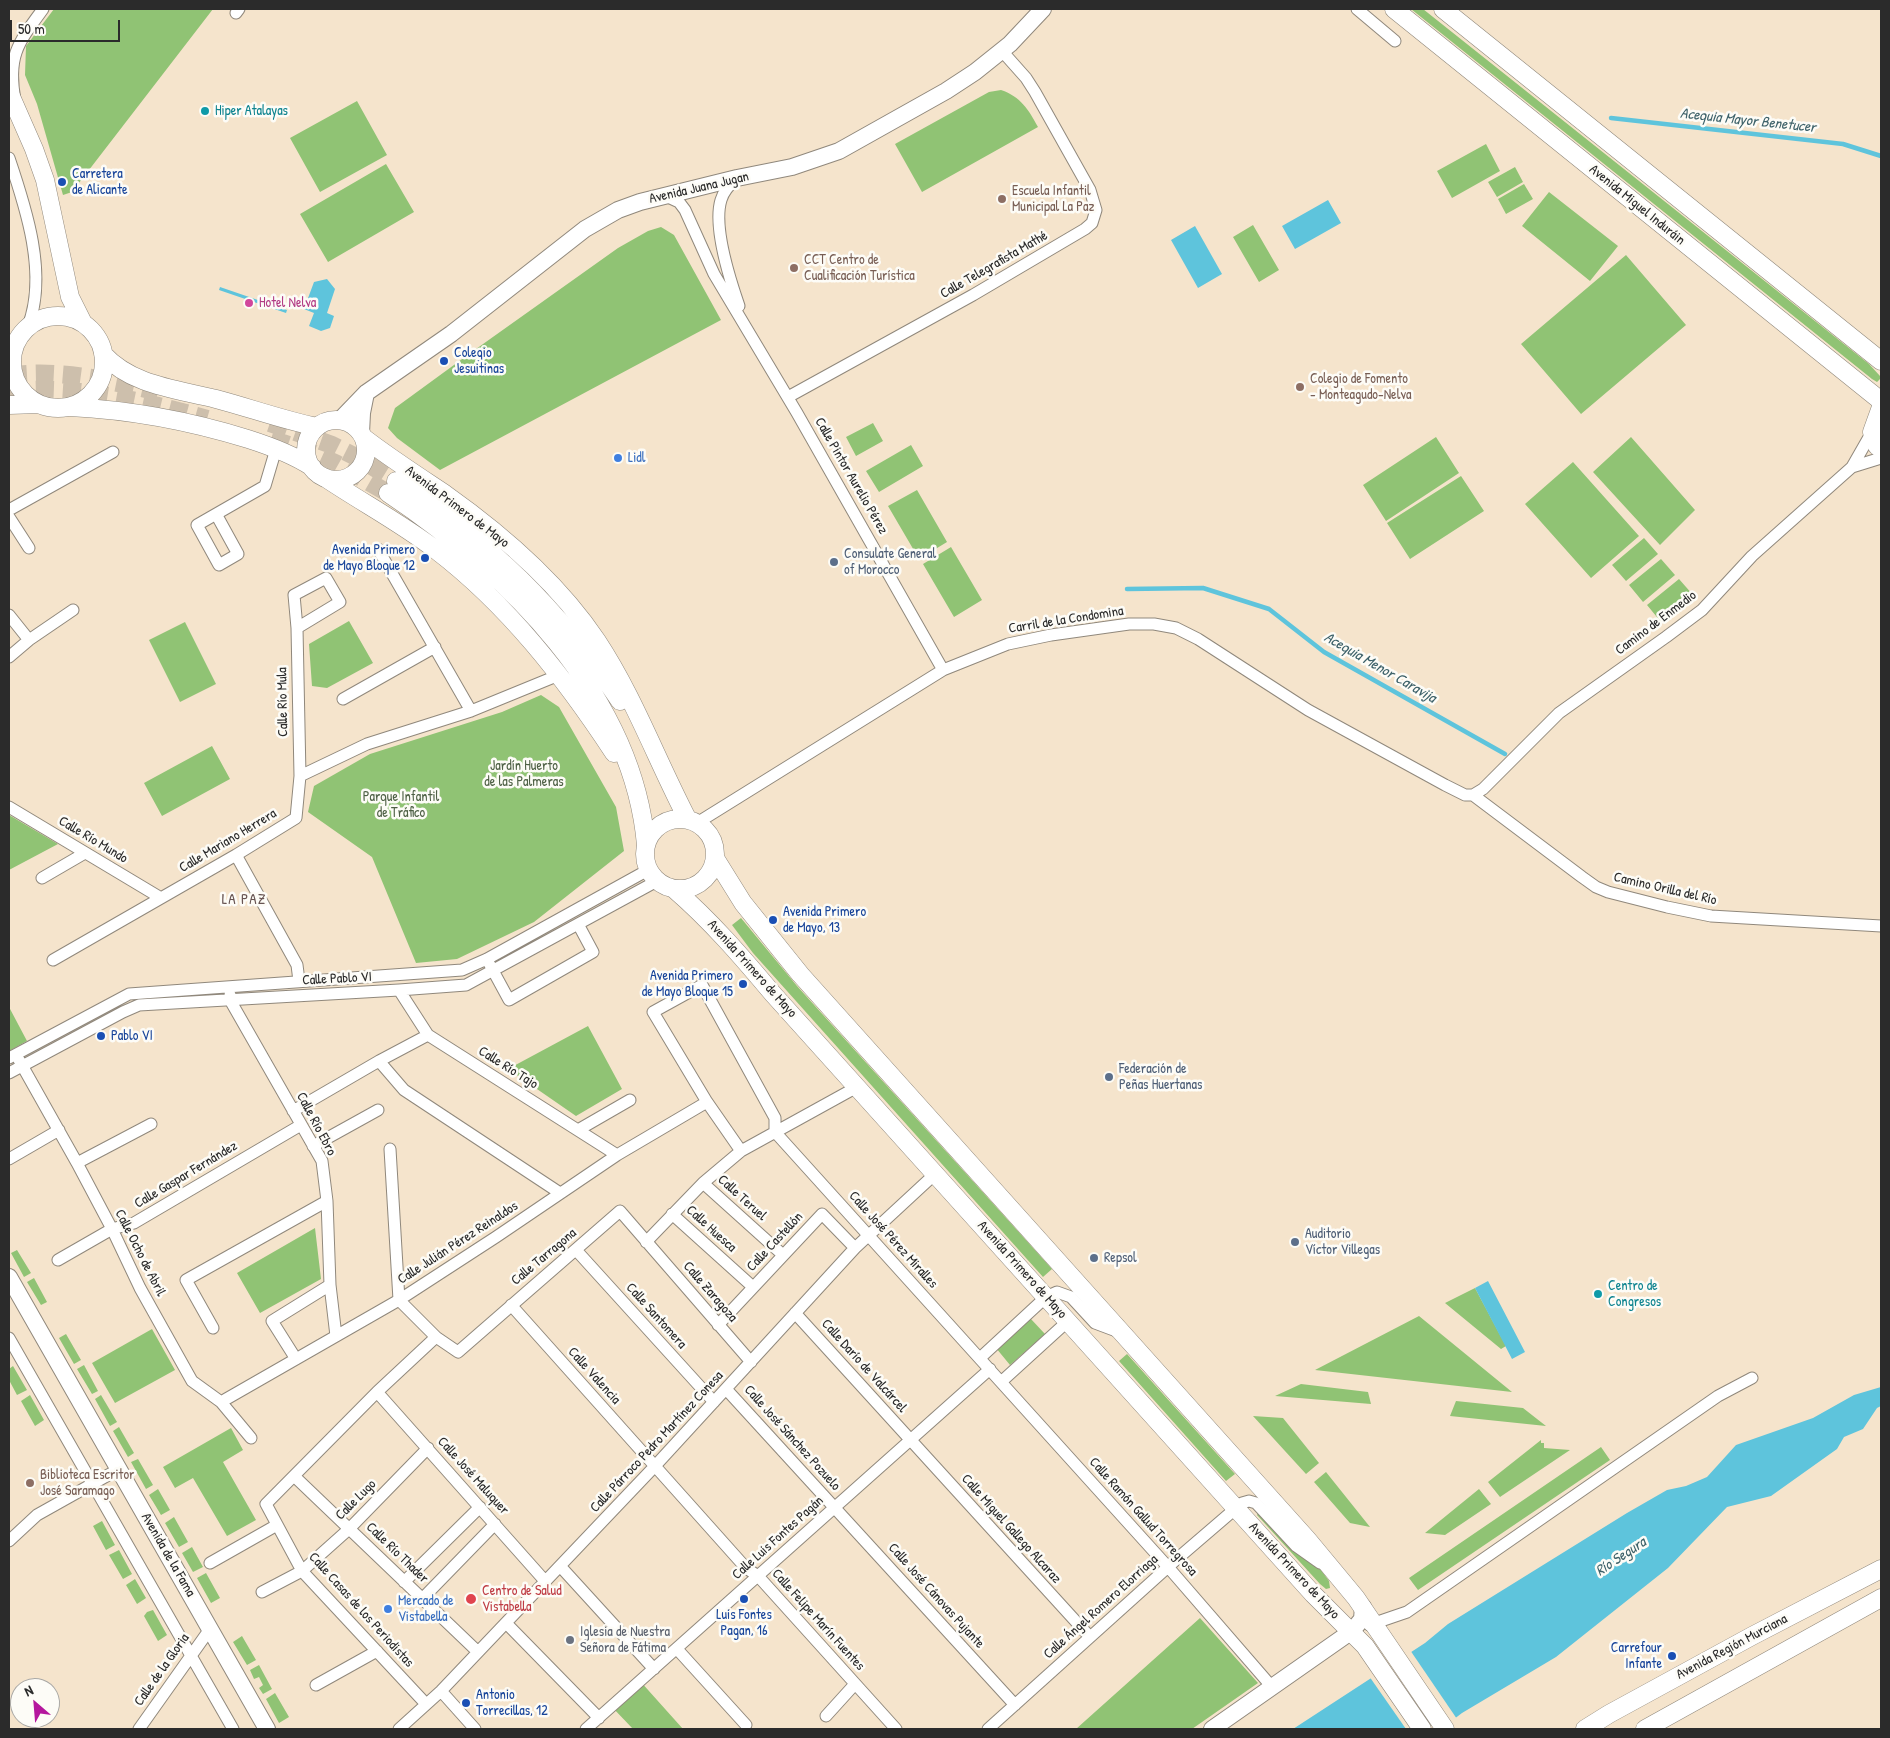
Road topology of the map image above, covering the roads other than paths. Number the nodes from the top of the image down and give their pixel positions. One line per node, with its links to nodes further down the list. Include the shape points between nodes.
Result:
1 (43, 9): 9 (street, via 18,45 13,61 12,80)
2 (1043, 9): 7 (main road, Avenida Juana Jugan)
3 (1357, 9): 6 (street)
4 (1394, 9): 21 (main road, Avenida Miguel Induráin)
5 (1443, 9): 18 (main road)
6 (1395, 41)
7 (1002, 51): 11 (main road, Avenida Juana Jugan, via 946,91 839,151 792,167); 20 (street, Calle Telegrafista Mathé, via 1036,92 1090,190 1096,210 1092,223 980,291)
8 (9, 92): 9 (main road)
9 (18, 111): 13 (main road, via 45,180 70,297)
10 (9, 158): 15 (street, via 25,211 35,262 35,304)
11 (737, 178): 12 (main road, Avenida Juana Jugan); 14 (street, Calle Pintor Aurelio Pérez, via 724,191 719,216 727,264)
12 (666, 196): 14 (street, Calle Pintor Aurelio Pérez, via 679,202 685,210 714,274); 19 (main road, Avenida Juana Jugan, via 628,205 593,224 451,334)
13 (83, 323): 15 (main road, via 55,316); 16 (main road, via 99,340)
14 (746, 324): 20 (street, Calle Pintor Aurelio Pérez)
15 (28, 326): 17 (main road, via 17,340)
16 (103, 354): 24 (main road, via 103,371 96,388 84,400); 27 (main road, via 125,372 148,383)
17 (10, 359): 22 (main road, via 17,384)
18 (1881, 362)
19 (366, 393): 26 (main road, Avenida Juana Jugan); 29 (main road)
20 (788, 397): 47 (street, Calle Pintor Aurelio Pérez)
21 (1881, 400)
22 (38, 404): 23 (main road); 24 (main road, via 52,408)
23 (9, 405)
24 (67, 407): 30 (main road, Avenida Primero de Mayo, via 122,411 175,420)
25 (1881, 407): 28 (main road)
26 (340, 420): 27 (main road, via 328,421); 29 (main road, via 352,424)
27 (317, 427): 35 (main road, via 307,443 307,455)
28 (1872, 432): 31 (main road); 34 (street)
29 (362, 436): 35 (main road, via 366,452 357,471 345,478 331,479); 52 (main road, Avenida Primero de Mayo, via 495,532 565,600 610,662)
30 (276, 449): 35 (main road, Avenida Primero de Mayo); 37 (street, via 265,486)
31 (1881, 449)
32 (112, 452): 36 (street)
33 (1881, 458): 34 (street)
34 (1852, 467): 54 (street, Camino de Enmedio, via 1752,556 1702,610 1559,713 1483,789)
35 (318, 472): 48 (main road, Avenida Primero de Mayo, via 394,520 454,564 512,619)
36 (9, 510)
37 (216, 514)
38 (9, 517): 39 (street)
39 (30, 548)
40 (378, 549): 45 (street)
41 (72, 610): 44 (street)
42 (9, 616): 44 (street)
43 (297, 628): 43 (street, Calle Río Mula, via 340,602 326,578 294,595); 51 (street, Calle Río Mula)
44 (29, 640): 46 (street)
45 (435, 647): 49 (street); 50 (street)
46 (9, 657)
47 (943, 670): 54 (street, Carril de la Condomina, via 1008,644 1051,635 1129,624 1176,628 1308,710 1445,785 1465,795); 56 (street, Carril de la Condomina)
48 (559, 674): 50 (street); 53 (main road, Avenida Primero de Mayo)
49 (343, 699)
50 (471, 711): 51 (street, via 367,744)
51 (300, 776): 59 (street, Calle Mariano Herrera, via 296,818)
52 (670, 785): 53 (main road, Avenida Primero de Mayo, via 608,684 557,617 480,541 446,515 392,487 516,597 555,641 599,702 624,755); 56 (main road, Avenida Primero de Mayo)
53 (636, 790): 57 (main road, Avenida Primero de Mayo)
54 (1473, 795): 66 (street, Camino Orilla del Río, via 1582,877 1608,892 1711,916)
55 (9, 807): 58 (street, Calle Río Mundo)
56 (693, 822): 57 (main road, via 677,819 667,822 650,835); 60 (main road, via 711,838)
57 (646, 844): 61 (main road, via 644,858)
58 (85, 853): 62 (street); 64 (street, Calle Río Mundo)
59 (236, 855): 64 (street, Calle Mariano Herrera); 70 (street, via 296,965)
60 (715, 858): 63 (main road, via 708,876 701,882 684,890); 107 (main road, Avenida Primero de Mayo, via 737,894 777,947)
61 (652, 875): 63 (main road, via 662,885); 65 (street, Calle Pablo VI); 67 (street, Calle Pablo VI)
62 (42, 878)
63 (674, 889): 79 (main road, Avenida Primero de Mayo, via 714,926)
64 (161, 898): 68 (street, Calle Mariano Herrera)
65 (578, 924): 69 (street, Calle Pablo VI); 69 (street, via 593,952 509,1000)
66 (1881, 926)
67 (487, 959): 69 (street); 70 (street, Calle Pablo VI, via 455,971)
68 (53, 960)
69 (493, 971): 72 (street, Calle Pablo VI, via 459,986)
70 (299, 981): 71 (street, Calle Pablo VI)
71 (229, 986): 73 (street); 75 (street, Calle Pablo VI, via 129,994)
72 (399, 990): 73 (street, Calle Pablo VI); 74 (street, Calle Río Tajo)
73 (230, 1000): 77 (street, Calle Pablo VI, via 133,1007); 83 (street, Calle Río Ebro)
74 (428, 1035): 76 (street); 87 (street, Calle Río Tajo)
75 (12, 1057): 77 (street, Calle Ocho de Abril)
76 (378, 1061): 83 (street); 97 (street, via 404,1090)
77 (23, 1066): 78 (street, Calle Pablo VI); 86 (street, Calle Ocho de Abril)
78 (9, 1073)
79 (857, 1087): 88 (street); 95 (main road, Avenida Primero de Mayo)
80 (630, 1100): 87 (street)
81 (707, 1102): 88 (street, via 653,1012 702,985 775,1118); 91 (street); 92 (street, Calle Julián Pérez Reinaldos)
82 (378, 1110): 89 (street)
83 (293, 1111): 85 (street, Calle Río Ebro)
84 (150, 1124): 94 (street)
85 (301, 1125): 89 (street, Calle Río Ebro); 100 (street, Calle Gaspar Fernández, via 134,1223)
86 (59, 1130): 93 (street); 94 (street, Calle Ocho de Abril)
87 (578, 1130): 92 (street, Calle Río Tajo)
88 (774, 1132): 91 (street); 101 (street, Calle José Pérez Miralles)
89 (313, 1146): 98 (street, Calle Río Ebro, via 322,1161)
90 (390, 1149): 113 (street)
91 (741, 1151): 96 (street)
92 (617, 1154): 97 (street, Calle Julián Pérez Reinaldos)
93 (9, 1159)
94 (77, 1162): 100 (street, Calle Ocho de Abril)
95 (935, 1174): 101 (street, Calle Párroco Pedro Martínez Conesa); 112 (main road, Avenida Primero de Mayo)
96 (703, 1183): 99 (street); 105 (street, Calle Teruel)
97 (560, 1193): 113 (street, Calle Julián Pérez Reinaldos)
98 (327, 1201): 109 (street, Calle Río Ebro); 118 (street, via 186,1280)
99 (672, 1214): 102 (street); 110 (street, Calle Huesca)
100 (112, 1229): 106 (street, Calle Gaspar Fernández); 131 (street, Calle Ocho de Abril, via 140,1288 192,1381)
101 (867, 1235): 103 (street, Calle Párroco Pedro Martínez Conesa); 123 (street, Calle José Pérez Miralles)
102 (646, 1242): 104 (street, Calle Tarragona, via 620,1211); 117 (street, Calle Zaragoza)
103 (855, 1248): 105 (street, Calle Castellón, via 822,1214); 115 (street, Calle Párroco Pedro Martínez Conesa)
104 (576, 1250): 114 (street, Calle Tarragona); 132 (street, Calle Santomera)
105 (783, 1256): 110 (street, Calle Castellón)
106 (58, 1260)
107 (1057, 1260): 111 (street, via 1064,1276); 119 (main road, Avenida Primero de Mayo)
108 (9, 1276): 137 (main road, Avenida de la Fama)
109 (330, 1285): 120 (street, Calle Río Ebro); 124 (street, via 272,1321)
110 (753, 1287): 117 (street, Calle Castellón)
111 (1065, 1294): 112 (street, via 1057,1292); 116 (street); 119 (street, via 1095,1323)
112 (1046, 1297): 116 (main road, Avenida Primero de Mayo); 123 (street)
113 (398, 1300): 120 (street, Calle Julián Pérez Reinaldos); 121 (street)
114 (511, 1305): 121 (street, Calle Tarragona, via 458,1352); 136 (street, Calle Valencia)
115 (795, 1313): 125 (street, Calle Párroco Pedro Martínez Conesa); 134 (street, Calle Darío de Valcárcel)
116 (1064, 1318): 128 (street, via 1054,1334); 142 (main road, Avenida Primero de Mayo)
117 (718, 1325): 125 (street, Calle Zaragoza)
118 (213, 1328)
119 (1123, 1334): 152 (main road, Avenida Primero de Mayo)
120 (336, 1336): 124 (street, Calle Julián Pérez Reinaldos)
121 (436, 1337): 130 (street)
122 (9, 1338): 139 (street)
123 (980, 1358): 126 (street, Calle José Pérez Miralles)
124 (296, 1359): 131 (street, Calle Julián Pérez Reinaldos)
125 (751, 1362): 129 (street, Calle Párroco Pedro Martínez Conesa)
126 (990, 1369): 128 (street, Calle Ramón Gallud Torregrosa); 134 (street, Calle Luis Fontes Pagán)
127 (1752, 1378): 161 (street, via 1718,1396 1407,1612)
128 (1001, 1382): 149 (street, Calle Ramón Gallud Torregrosa)
129 (726, 1389): 132 (street, Calle Párroco Pedro Martínez Conesa); 141 (street, Calle José Sánchez Pozuelo)
130 (378, 1392): 135 (street, Calle José Maluquer); 138 (street)
131 (221, 1402): 133 (street, Calle Ocho de Abril)
132 (714, 1402): 136 (street, Calle Párroco Pedro Martínez Conesa)
133 (251, 1438)
134 (911, 1440): 141 (street, Calle Luis Fontes Pagán); 164 (street, Calle Miguel Gallego Alcaraz)
135 (428, 1448): 140 (street, Calle José Maluquer); 145 (street, Calle Lugo)
136 (655, 1466): 148 (street, Calle Párroco Pedro Martínez Conesa); 153 (street, Calle Felipe Marín Fuentes, via 746,1568)
137 (119, 1469): 139 (street); 162 (main road, Avenida de la Fama)
138 (294, 1476): 144 (street, Calle Casas de los Periodistas, via 266,1504); 145 (street, Calle Río Thader)
139 (92, 1483): 146 (street, via 38,1515); 168 (street)
140 (480, 1507): 143 (street, Calle José Maluquer); 155 (street)
141 (835, 1508): 153 (street, Calle Luis Fontes Pagán); 175 (street, Calle José Cánovas Pujante)
142 (1235, 1508): 149 (street, Calle Ángel Romero Elorriaga); 152 (street, via 1245,1502 1256,1503 1300,1549); 163 (main road, Avenida Primero de Mayo, via 1313,1594)
143 (495, 1524): 154 (street, Calle José Maluquer); 157 (street)
144 (277, 1525): 147 (street); 151 (street, Calle Casas de los Periodistas)
145 (349, 1529): 151 (street, Calle Lugo); 155 (street, Calle Río Thader)
146 (9, 1541)
147 (210, 1563)
148 (560, 1566): 154 (street, Calle Párroco Pedro Martínez Conesa); 169 (street)
149 (1168, 1567): 164 (street, Calle Ángel Romero Elorriaga); 172 (street, Calle Ramón Gallud Torregrosa)
150 (1881, 1569): 190 (main road, Avenida Región Murciana)
151 (302, 1571): 156 (street, Calle Lugo); 166 (street, Calle Casas de los Periodistas)
152 (1335, 1572): 159 (main road, Avenida Primero de Mayo)
153 (758, 1576): 165 (street, Calle Luis Fontes Pagán); 170 (street, Calle Felipe Marín Fuentes)
154 (545, 1581): 160 (street, Calle Párroco Pedro Martínez Conesa)
155 (404, 1582): 157 (street, Calle Río Thader)
156 (262, 1592)
157 (422, 1599): 167 (street, Calle Río Thader)
158 (1881, 1599): 191 (main road, Avenida Región Murciana)
159 (1363, 1607): 161 (main road, Avenida Primero de Mayo); 163 (main road, via 1362,1618)
160 (506, 1623): 167 (street, Calle Párroco Pedro Martínez Conesa); 177 (street)
161 (1374, 1624): 163 (street); 189 (main road, Avenida Primero de Mayo)
162 (210, 1629): 168 (street, Calle de la Gloria); 181 (main road, Avenida de la Fama)
163 (1352, 1631): 172 (main road); 188 (main road, Avenida Primero de Mayo)
164 (1090, 1638): 175 (street, Calle Ángel Romero Elorriaga)
165 (677, 1649): 169 (street, Calle Luis Fontes Pagán); 178 (street)
166 (377, 1651): 171 (street); 174 (street, Calle Casas de los Periodistas)
167 (478, 1652): 173 (street, Calle Párroco Pedro Martínez Conesa)
168 (191, 1656): 179 (street, Calle de la Gloria); 180 (street)
169 (654, 1669): 177 (street, Calle Luis Fontes Pagán)
170 (855, 1684): 176 (street); 185 (street, Calle Felipe Marín Fuentes)
171 (316, 1685)
172 (1272, 1687): 187 (main road)
173 (441, 1691): 174 (street, Calle Párroco Pedro Martínez Conesa); 183 (street)
174 (426, 1704): 182 (street, Calle Párroco Pedro Martínez Conesa)
175 (1015, 1705): 186 (street, Calle Ángel Romero Elorriaga)
176 (826, 1716)
177 (599, 1718): 184 (street, Calle Luis Fontes Pagán)
178 (746, 1726)
179 (139, 1729)
180 (233, 1729)
181 (267, 1729)
182 (399, 1729)
183 (475, 1729)
184 (586, 1729)
185 (896, 1729)
186 (988, 1729)
187 (1212, 1729)
188 (1422, 1729)
189 (1445, 1729)
190 (1585, 1729)
191 (1645, 1729)

